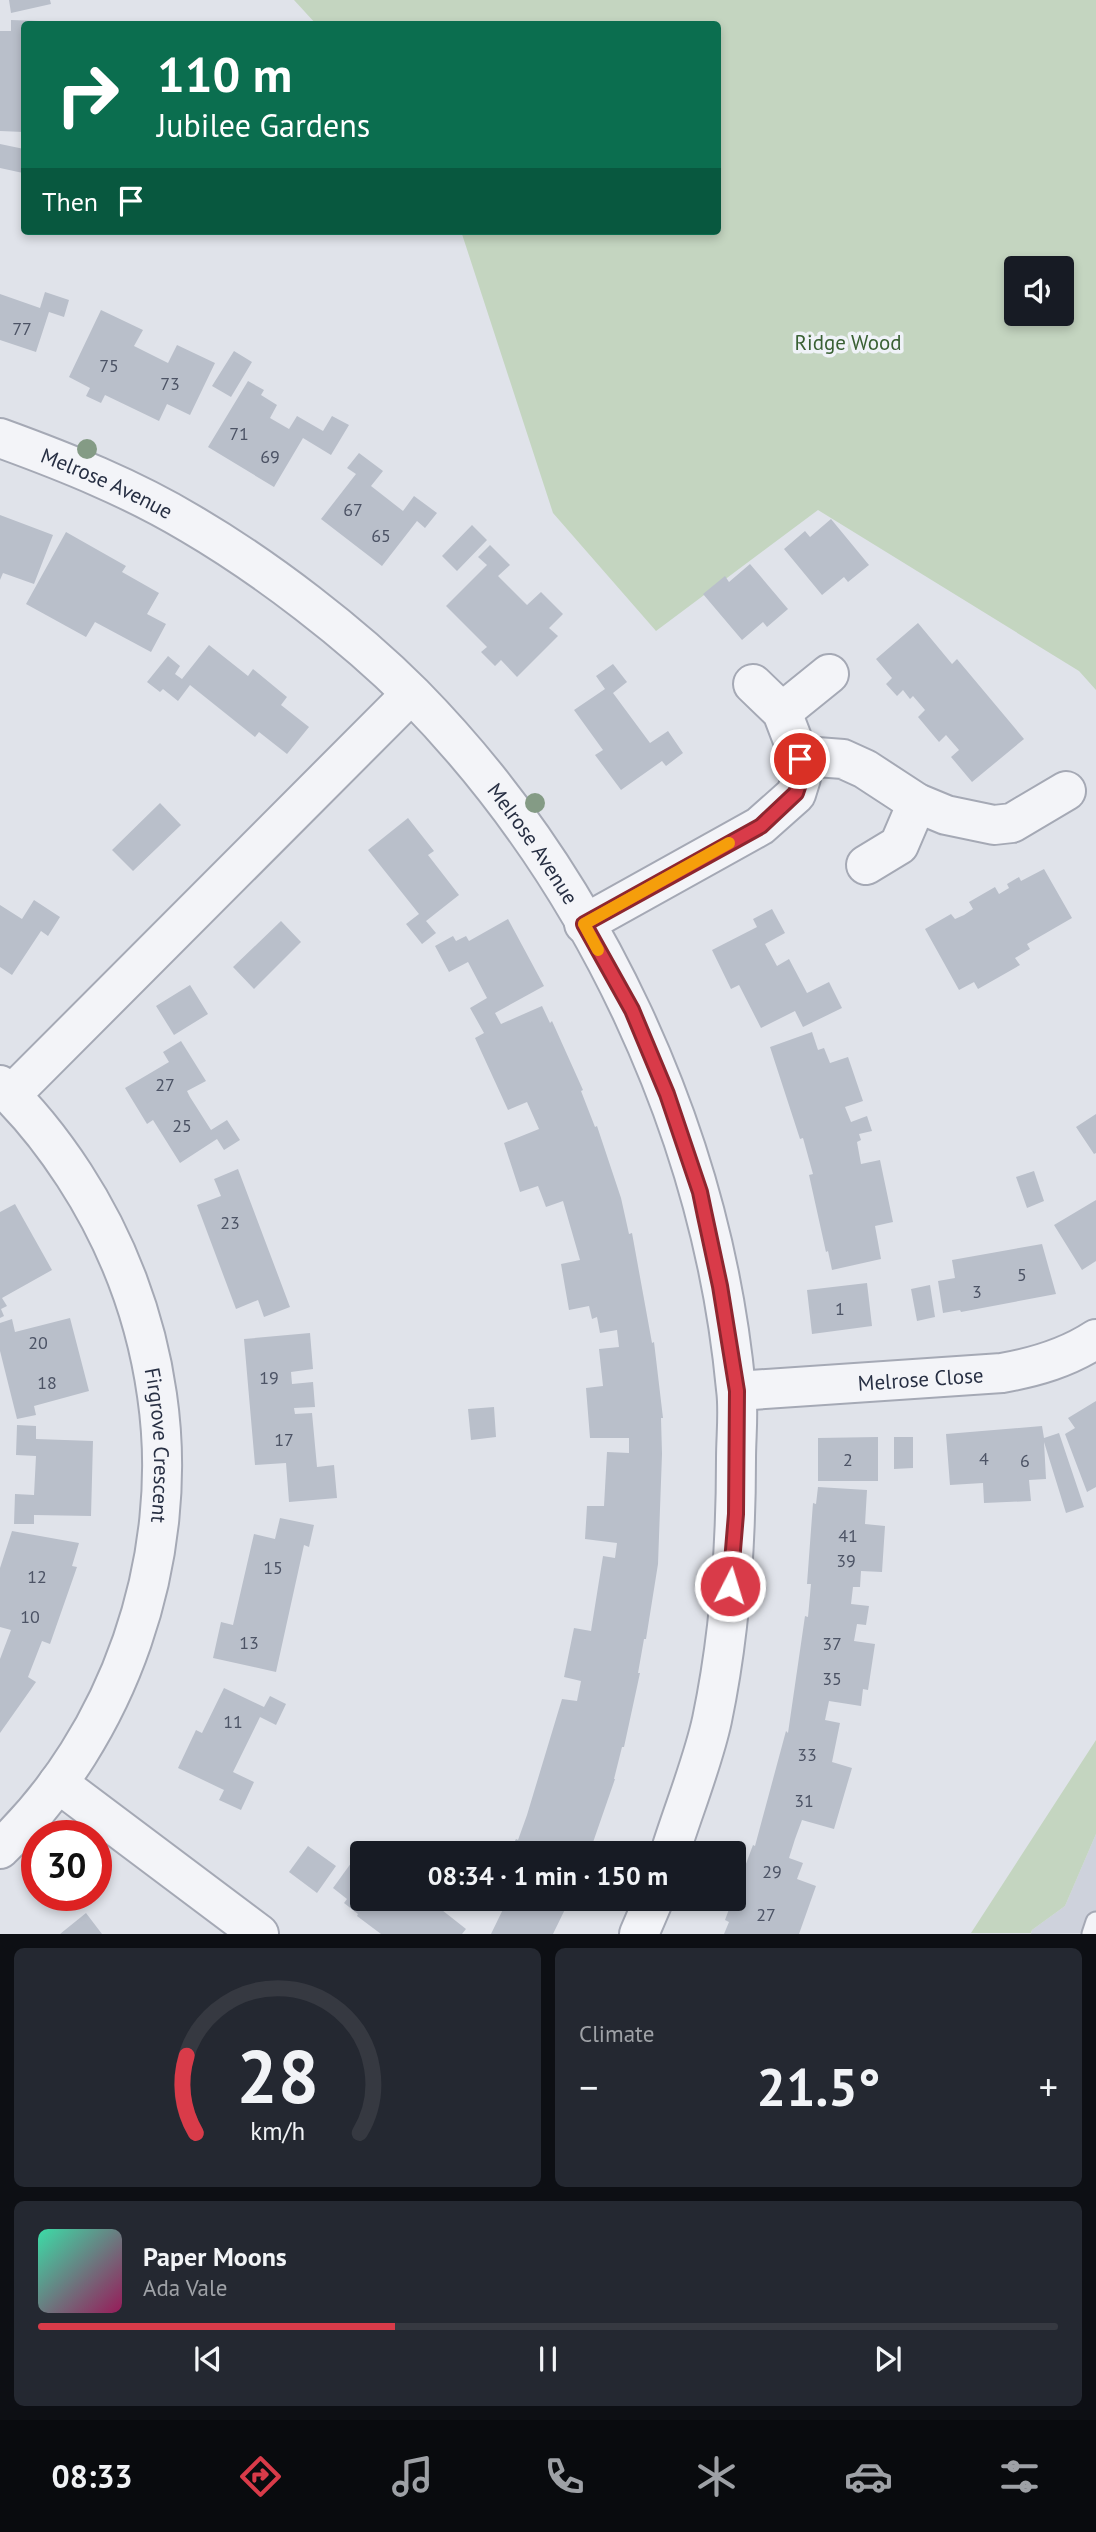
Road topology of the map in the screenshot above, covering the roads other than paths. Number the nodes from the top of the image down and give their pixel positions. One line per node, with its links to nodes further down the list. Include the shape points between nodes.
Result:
1 (0, 438): 4 (street, Melrose Avenue, via 70,463 191,524 338,629)
2 (829, 674): 5 (street)
3 (753, 684): 5 (street)
4 (411, 694): 10 (street, Melrose Avenue, via 473,762 528,834); 11 (street)
5 (782, 712): 6 (street)
6 (800, 759): 8 (street, via 844,759); 10 (street, via 796,793 761,826)
7 (1066, 791): 8 (street, via 1012,824 946,815)
8 (917, 803): 9 (street, via 899,845)
9 (866, 865)
10 (584, 924): 13 (street, Melrose Avenue, via 632,1010 700,1192)
11 (5, 1090): 14 (street, Firgrove Crescent, via 55,1146 92,1203 122,1265 144,1329 158,1396 162,1464 158,1532 145,1599 124,1664 95,1725)
12 (1096, 1339): 13 (street, Melrose Close, via 1065,1357 1002,1373)
13 (737, 1391): 15 (street, Melrose Avenue, via 736,1514 729,1609 712,1723)
14 (58, 1783): 16 (street, Firgrove Crescent); 19 (street)
15 (674, 1841)
16 (0, 1849)
17 (649, 1911): 20 (street)
18 (1096, 1922): 21 (lane)
19 (259, 1934)
20 (639, 1934)
21 (1093, 1934)

